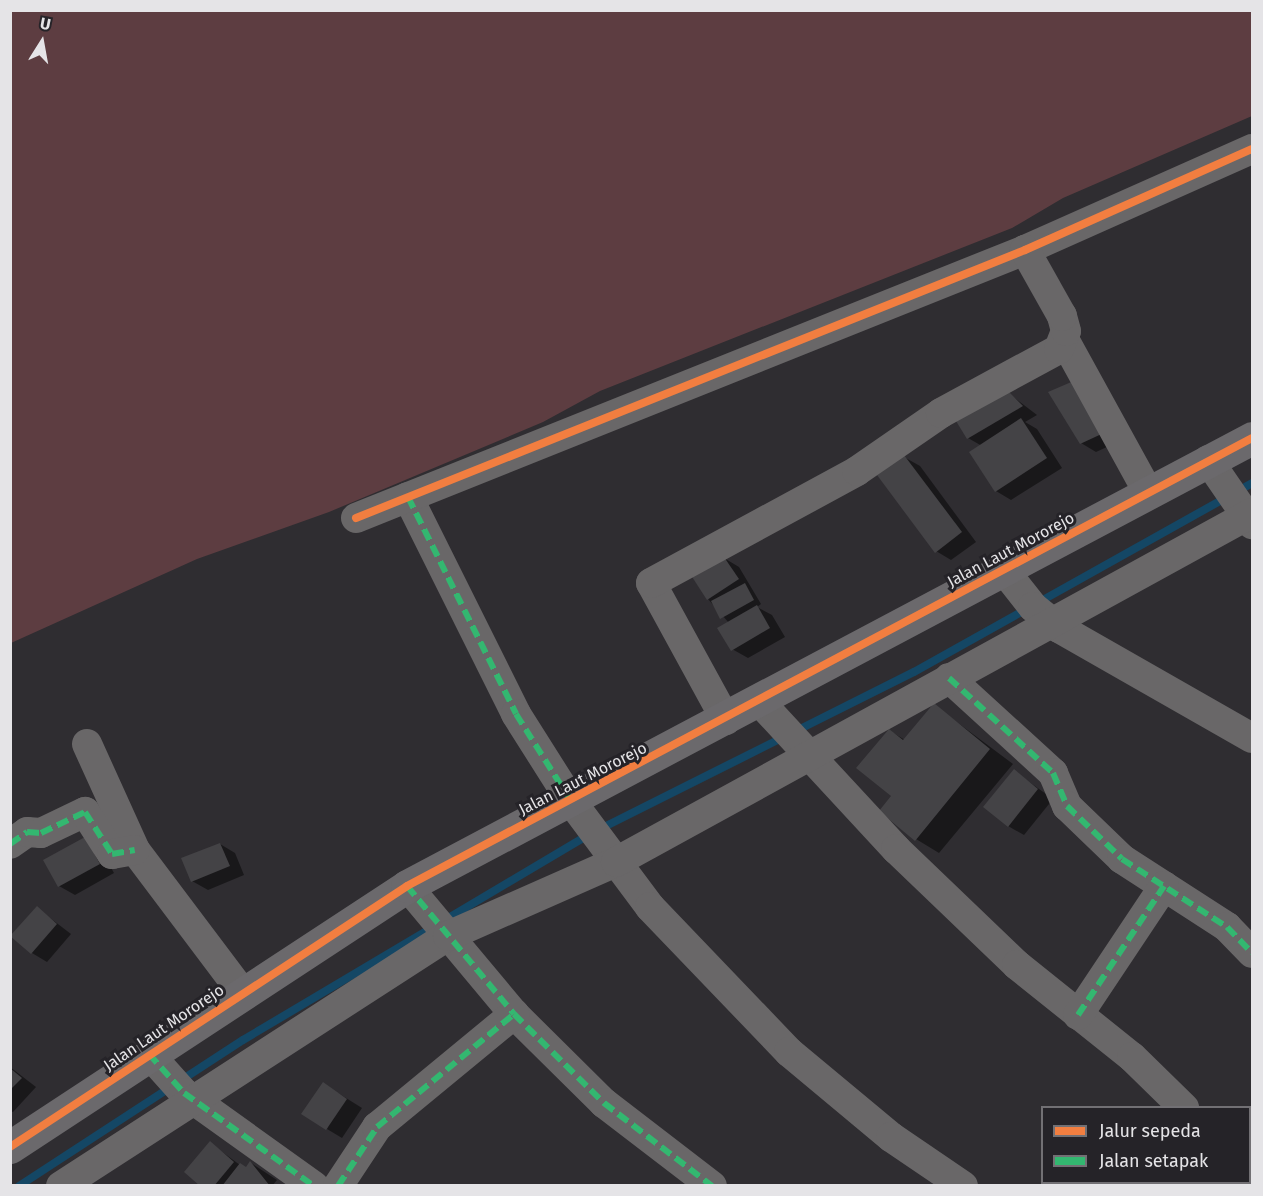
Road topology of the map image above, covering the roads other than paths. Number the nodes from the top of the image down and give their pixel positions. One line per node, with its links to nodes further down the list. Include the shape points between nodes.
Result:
1 (1252, 149): 2 (street)
2 (1025, 250): 3 (street, via 1062,316); 7 (street)
3 (1065, 341): 6 (street); 13 (street, via 1043,359 928,421 857,471 651,583)
4 (1252, 438): 5 (street, Jalan Laut Mororejo)
5 (1214, 469): 6 (street, Jalan Laut Mororejo); 8 (street)
6 (1148, 492): 10 (street, Jalan Laut Mororejo)
7 (408, 497): 9 (street); 17 (street, via 516,714)
8 (1247, 515): 10 (street)
9 (356, 518)
10 (1025, 596): 11 (street); 12 (street, Jalan Laut Mororejo); 14 (street)
11 (949, 678): 16 (street); 21 (street, via 1053,773 1067,806 1122,859)
12 (766, 709): 13 (street, Jalan Laut Mororejo); 16 (street)
13 (726, 720): 17 (street, Jalan Laut Mororejo)
14 (1252, 738)
15 (87, 744): 19 (street)
16 (803, 753): 20 (street); 26 (street, via 1017,965)
17 (576, 807): 20 (street); 22 (street, Jalan Laut Mororejo)
18 (10, 844): 19 (street, via 27,832 41,833 85,812 112,854)
19 (135, 850): 24 (street)
20 (608, 852): 22 (street); 35 (street, via 694,958 789,1052 883,1130)
21 (1164, 886): 23 (street, via 1227,927); 26 (street)
22 (429, 912): 24 (street, Jalan Laut Mororejo); 25 (street); 28 (street)
23 (1252, 953)
24 (242, 992): 27 (street, Jalan Laut Mororejo)
25 (514, 1014): 33 (street, via 377,1127); 34 (street, via 603,1103)
26 (1078, 1015): 29 (street)
27 (153, 1060): 28 (street); 30 (street, Jalan Laut Mororejo)
28 (190, 1098): 31 (street); 32 (street)
29 (1183, 1106)
30 (10, 1147)
31 (61, 1185)
32 (314, 1185)
33 (339, 1185)
34 (712, 1185)
35 (963, 1185)

